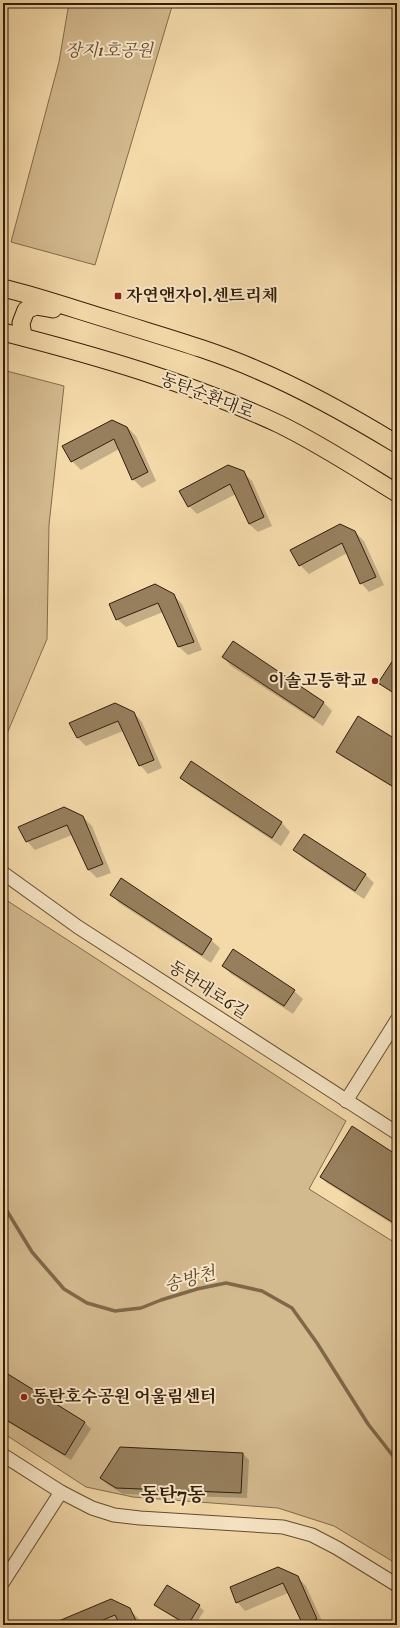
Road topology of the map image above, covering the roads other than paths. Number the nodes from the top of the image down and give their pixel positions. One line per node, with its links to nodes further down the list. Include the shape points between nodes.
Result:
1 (3, 288): 2 (main road)
2 (90, 314): 4 (main road, via 36,306 26,310 21,323); 5 (main road, via 254,368 357,419)
3 (3, 332): 4 (main road, 동탄순환대로)
4 (23, 337): 6 (main road, 동탄순환대로, via 141,371 233,404 315,443)
5 (397, 444)
6 (397, 493)
7 (3, 873): 9 (street, 동탄대로6길, via 78,927)
8 (397, 1020): 9 (street)
9 (346, 1101): 10 (street, 동탄대로6길)
10 (397, 1133)
11 (3, 1455): 12 (street)
12 (61, 1492): 13 (street); 14 (street, via 92,1508 114,1514 283,1527 312,1535)
13 (3, 1582)
14 (397, 1585)

